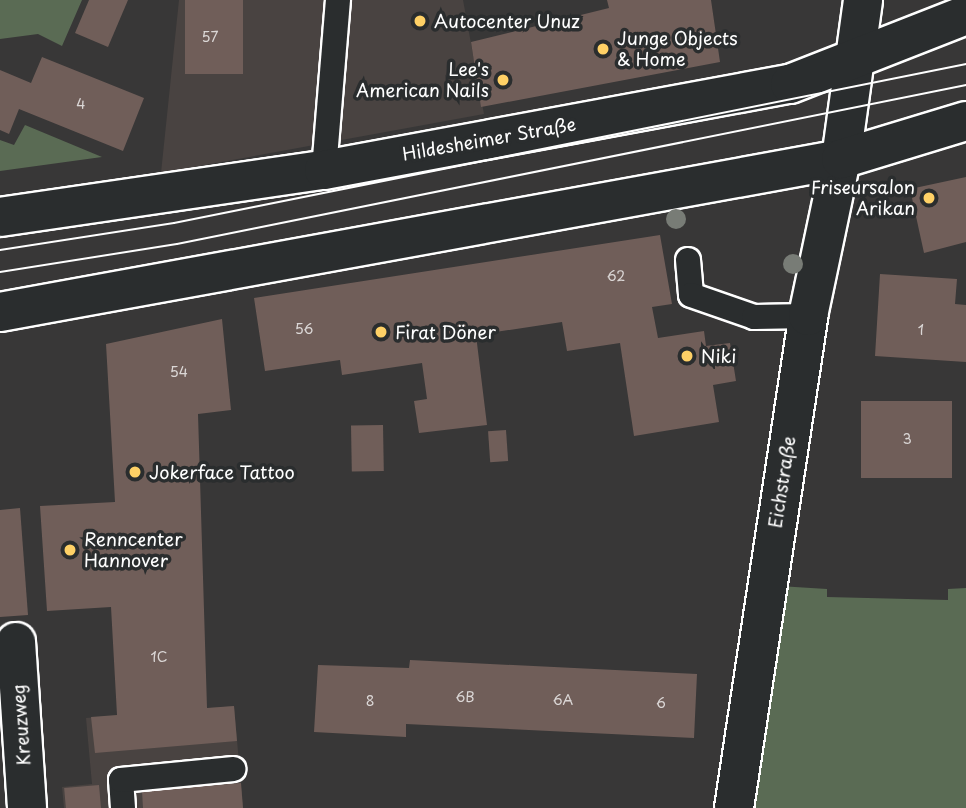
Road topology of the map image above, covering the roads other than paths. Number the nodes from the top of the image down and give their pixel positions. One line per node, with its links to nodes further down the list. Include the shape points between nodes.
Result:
1 (338, 0): 9 (lane)
2 (863, 0): 6 (main road, Eichstraße)
3 (960, 0): 4 (main road)
4 (966, 4)
5 (966, 15): 6 (main road, Hildesheimer Straße)
6 (857, 53): 8 (main road, Eichstraße); 9 (main road, Hildesheimer Straße, via 790,84)
7 (966, 121): 8 (main road)
8 (841, 159): 12 (main road); 13 (main road, Eichstraße)
9 (324, 170): 10 (main road, Hildesheimer Straße)
10 (0, 217)
11 (688, 260): 13 (lane, via 691,295 754,317)
12 (0, 312)
13 (808, 316): 19 (main road, Eichstraße)
14 (16, 642): 15 (main road, Kreuzweg)
15 (10, 717): 17 (main road, Kreuzweg)
16 (233, 769): 18 (lane, via 121,780)
17 (27, 808)
18 (123, 808)
19 (734, 808)

